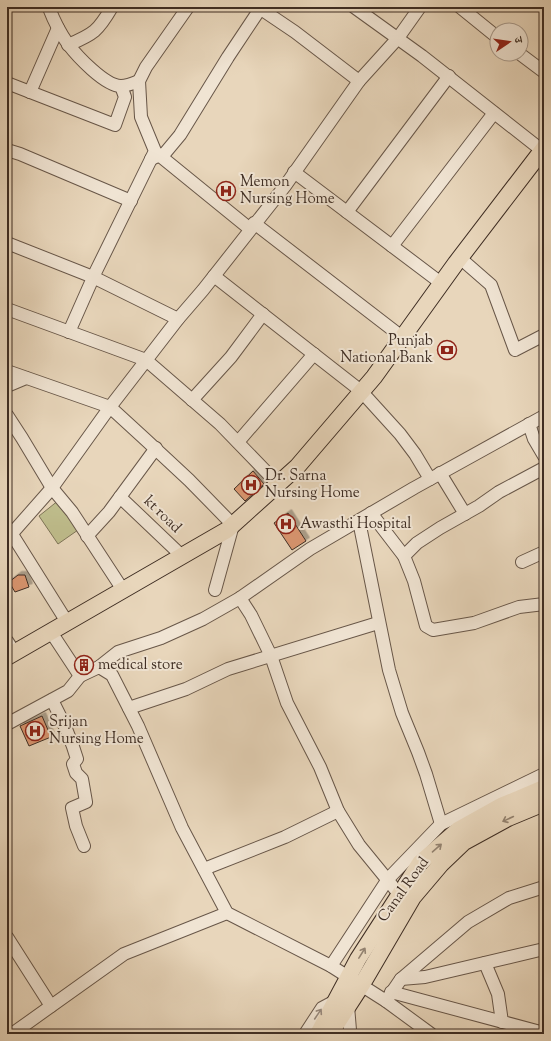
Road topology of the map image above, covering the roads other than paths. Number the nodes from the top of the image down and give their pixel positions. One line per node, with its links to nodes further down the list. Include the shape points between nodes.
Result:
1 (112, 7): 11 (street, via 99,28 89,36)
2 (188, 7): 15 (street)
3 (354, 7): 10 (street)
4 (420, 7): 10 (street)
5 (460, 7): 9 (street)
6 (49, 8): 8 (street)
7 (259, 8): 16 (street); 23 (street, via 180,135 165,153)
8 (58, 28): 11 (street); 19 (street)
9 (489, 31)
10 (398, 38): 14 (street); 16 (street)
11 (68, 45): 18 (street, via 105,81)
12 (529, 61): 13 (street)
13 (544, 72)
14 (449, 76): 20 (street); 26 (street)
15 (139, 81): 18 (street); 23 (street, via 141,117)
16 (359, 81): 24 (street)
17 (7, 83): 19 (street)
18 (121, 86): 19 (street, via 125,97 115,126)
19 (30, 92)
20 (494, 113): 22 (street); 29 (street)
21 (7, 150): 25 (street)
22 (543, 150): 30 (main road)
23 (155, 157): 25 (street); 27 (street)
24 (294, 172): 26 (street); 27 (street)
25 (131, 201): 31 (street)
26 (346, 212): 29 (street)
27 (252, 226): 32 (street); 39 (street)
28 (7, 243): 31 (street)
29 (392, 246): 33 (street)
30 (460, 258): 33 (main road); 38 (street, via 490,285 515,350)
31 (93, 276): 36 (street); 37 (street)
32 (214, 276): 35 (street); 36 (street)
33 (441, 283): 39 (main road)
34 (7, 309): 37 (street)
35 (263, 314): 40 (street); 46 (street, via 231,357)
36 (178, 319): 41 (street)
37 (69, 332): 41 (street)
38 (544, 335)
39 (402, 337): 45 (main road)
40 (314, 354): 45 (street); 51 (street)
41 (146, 360): 46 (street); 47 (street)
42 (7, 371): 43 (street)
43 (26, 378): 44 (street); 47 (street)
44 (7, 386)
45 (361, 391): 55 (street); 56 (main road, via 297,467)
46 (192, 400): 51 (street)
47 (110, 407): 52 (street); 57 (street)
48 (7, 415): 57 (street)
49 (544, 416): 50 (street)
50 (529, 424): 53 (street); 55 (street)
51 (238, 442): 56 (street)
52 (156, 448): 58 (street); 62 (street)
53 (544, 456)
54 (544, 468): 60 (street)
55 (435, 476): 59 (street); 60 (street)
56 (278, 484): 62 (main road)
57 (52, 488): 63 (street); 64 (street, via 72,512)
58 (120, 497): 64 (street); 66 (street, kt road)
59 (372, 513): 61 (street); 67 (street)
60 (465, 514): 67 (street, via 417,543)
61 (359, 521): 71 (street, via 310,549); 74 (street)
62 (233, 525): 66 (main road); 70 (street)
63 (9, 533): 73 (street)
64 (87, 536): 69 (street)
65 (544, 552): 68 (street)
66 (182, 556): 69 (main road)
67 (404, 556): 72 (street, via 414,581 426,626 433,630 474,623 519,607)
68 (522, 562)
69 (122, 590): 73 (main road)
70 (215, 590)
71 (240, 598): 77 (street, via 252,615); 78 (street, via 203,619 160,638 118,652)
72 (544, 604)
73 (67, 622): 75 (main road)
74 (378, 623): 77 (street); 87 (street, via 388,670 421,759)
75 (51, 632): 76 (main road); 79 (street)
76 (10, 650)
77 (271, 656): 81 (street); 86 (street, via 287,703 320,767)
78 (99, 667): 79 (street); 81 (street, via 112,675)
79 (80, 676): 80 (street, via 68,691)
80 (52, 700): 82 (street); 88 (street, via 74,748 76,759 73,764 76,773 82,779 86,802 72,808)
81 (129, 708): 89 (street, via 182,828)
82 (7, 724)
83 (544, 774): 87 (street)
84 (544, 788): 92 (main road, Canal Road, one-way to 84, via 420,863 458,830 500,806)
85 (544, 804): 99 (main road, Canal Road, one-way to 99, via 508,818 464,842 413,897)
86 (338, 811): 89 (street, via 285,837); 90 (street, via 360,845)
87 (441, 824): 90 (street)
88 (84, 846)
89 (204, 869): 93 (street)
90 (388, 879): 92 (street); 97 (street)
91 (544, 887): 98 (street, via 509,898 468,922)
92 (399, 894): 99 (main road, Canal Road, one-way to 92, via 358,959)
93 (227, 913): 97 (street); 102 (street, via 124,954)
94 (7, 937): 102 (street)
95 (544, 950): 96 (street)
96 (485, 963): 98 (street, via 425,977); 103 (street, via 498,994)
97 (331, 966): 99 (street)
98 (401, 979): 100 (street)
99 (355, 981): 100 (street); 101 (main road, Canal Road)
100 (388, 996): 103 (street); 109 (street)
101 (342, 1003): 104 (main road, Canal Road); 107 (street, one-way to 101, via 322,1008); 108 (street, via 350,1030)
102 (51, 1006): 106 (street)
103 (502, 1022): 105 (street)
104 (325, 1033)
105 (544, 1033)
106 (12, 1034)
107 (305, 1034)
108 (347, 1034)
109 (431, 1034)

